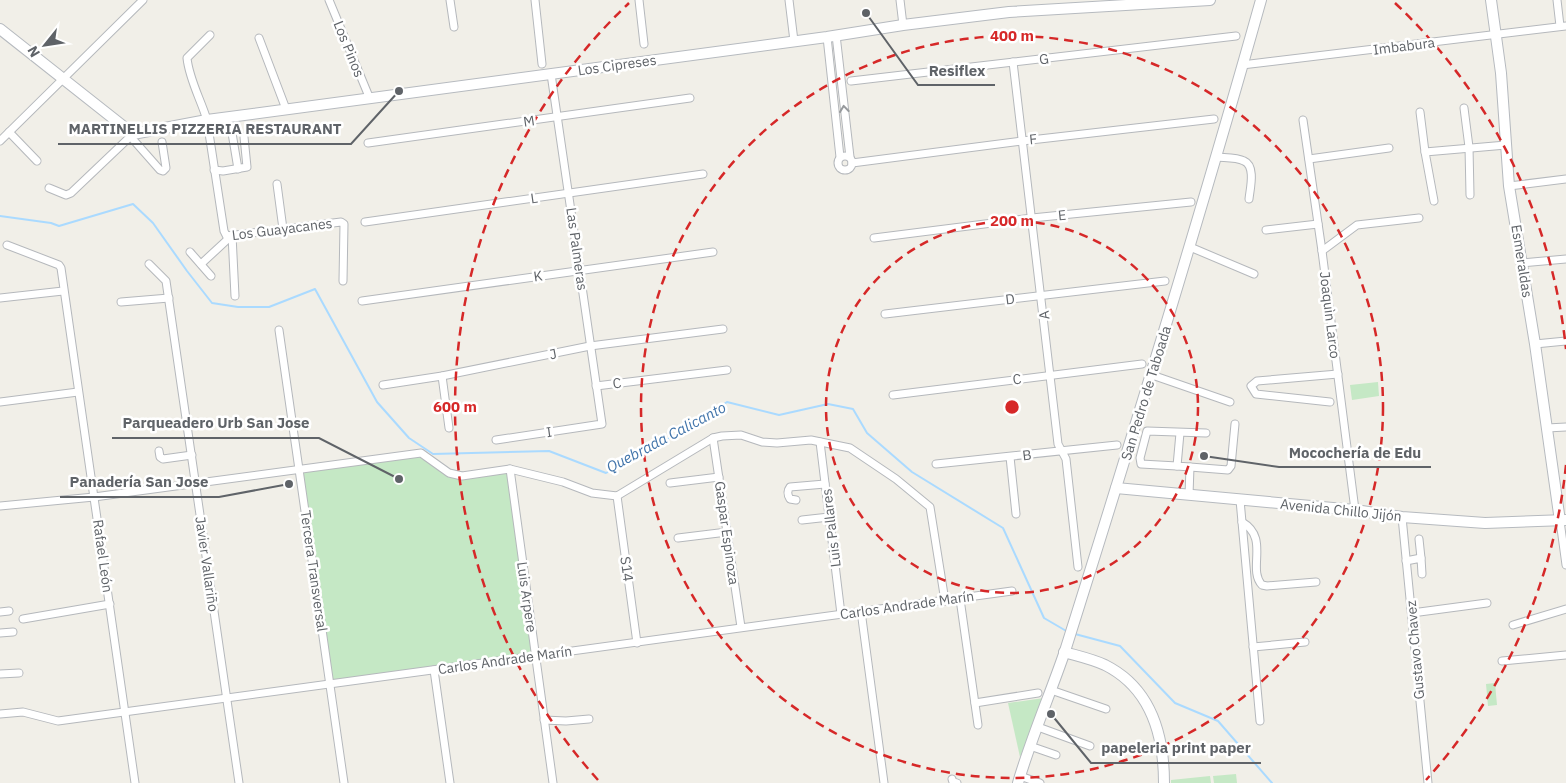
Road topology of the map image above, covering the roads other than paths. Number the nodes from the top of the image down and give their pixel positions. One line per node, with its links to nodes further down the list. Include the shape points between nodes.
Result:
1 (143, 0): 28 (street)
2 (329, 0): 31 (street, Los Pinos)
3 (450, 0): 15 (street)
4 (535, 0): 25 (street)
5 (639, 0): 23 (street)
6 (789, 0): 22 (street)
7 (900, 0): 13 (street)
8 (1210, 0): 12 (street, Los Cipreses)
9 (1261, 0): 26 (street, San Pedro de Taboada)
10 (1492, 0): 18 (street, Esmeraldas)
11 (1557, 0): 14 (street)
12 (1133, 2): 13 (street, Los Cipreses)
13 (903, 25): 19 (street, Los Cipreses)
14 (1563, 26): 18 (street, Imbabura)
15 (454, 27)
16 (0, 29): 28 (street)
17 (210, 35): 37 (street, Los Guayacanes, via 187,58)
18 (1496, 35): 26 (street, Imbabura); 47 (street, Esmeraldas)
19 (831, 36): 22 (street, Los Cipreses); 51 (street); 54 (street, one-way to 19)
20 (1236, 36): 24 (street, G)
21 (258, 38): 33 (street)
22 (794, 41): 27 (street, Los Cipreses)
23 (644, 44)
24 (1013, 62): 29 (street, G); 44 (street, A)
25 (542, 64)
26 (1242, 65): 52 (street, San Pedro de Taboada)
27 (551, 74): 31 (street, Los Cipreses); 35 (street, Las Palmeras)
28 (63, 79): 40 (street); 41 (street)
29 (851, 81)
30 (690, 98): 35 (street, M)
31 (370, 99): 33 (street, Los Cipreses)
32 (1464, 108): 48 (street)
33 (286, 109): 37 (street, Los Cipreses)
34 (1420, 112): 50 (street)
35 (559, 116): 46 (street, M); 63 (street, Las Palmeras)
36 (1214, 119): 44 (street, F)
37 (207, 120): 41 (street, Los Cipreses); 57 (street, Los Guayacanes)
38 (1303, 120): 53 (street, Joaquìn Larco)
39 (231, 127): 56 (street)
40 (9, 132): 43 (street); 55 (street)
41 (131, 135): 45 (street, via 163,171 166,168); 62 (street, via 71,193 66,195)
42 (244, 137): 56 (street, via 248,166)
43 (0, 141)
44 (1022, 141): 54 (street, F); 68 (street, A)
45 (162, 142)
46 (368, 143)
47 (1506, 145): 48 (street); 61 (street, Esmeraldas)
48 (1468, 147): 50 (street); 64 (street)
49 (1388, 148): 53 (street)
50 (1425, 152): 66 (street)
51 (840, 157): 54 (street, via 845,155); 54 (street, via 841,169 849,169)
52 (1216, 157): 65 (street, via 1248,163 1251,172); 77 (street, San Pedro de Taboada)
53 (1309, 158): 71 (street, Joaquìn Larco)
54 (851, 160)
55 (37, 161)
56 (238, 169): 57 (street)
57 (214, 170): 74 (street, Los Guayacanes, via 224,230)
58 (703, 174): 63 (street, L)
59 (1566, 179): 61 (street)
60 (277, 184): 72 (street)
61 (1509, 186): 82 (street, Esmeraldas)
62 (49, 188)
63 (570, 194): 70 (street, L); 85 (street, Las Palmeras)
64 (1470, 195)
65 (1249, 199)
66 (1434, 201)
67 (1191, 202): 68 (street, E)
68 (1032, 218): 75 (street, E); 92 (street, A)
69 (1419, 218): 78 (street, via 1357,225)
70 (365, 222)
71 (1318, 224): 73 (street); 78 (street, Joaquìn Larco)
72 (283, 229): 74 (street, Los Guayacanes); 88 (street, Los Guayacanes, via 342,222)
73 (1266, 230)
74 (230, 237): 84 (street); 91 (street)
75 (874, 238)
76 (7, 245): 90 (street, Rafael León, via 59,265)
77 (1190, 247): 86 (street); 107 (street, San Pedro de Taboada)
78 (1322, 251): 106 (street, Joaquìn Larco)
79 (190, 252): 84 (street)
80 (713, 252): 85 (street, K)
81 (1566, 259): 82 (street)
82 (1522, 263): 101 (street, Esmeraldas)
83 (149, 264): 94 (street, Javier Vallariño, via 166,280)
84 (201, 264): 87 (street)
85 (580, 270): 95 (street, K); 102 (street, Las Palmeras)
86 (1254, 274)
87 (211, 276)
88 (343, 281)
89 (1165, 281): 92 (street, D)
90 (64, 291): 93 (street); 111 (street, Rafael León)
91 (235, 296)
92 (1042, 296): 97 (street, D); 105 (street, A)
93 (0, 298)
94 (169, 298): 96 (street); 129 (street, Javier Vallariño)
95 (362, 301)
96 (121, 302)
97 (885, 314)
98 (279, 330): 134 (street, Tercera Transversal)
99 (723, 330): 102 (street, J)
100 (1566, 341): 101 (street)
101 (1535, 344): 120 (street, Esmeraldas)
102 (590, 346): 108 (street, J); 110 (street, Las Palmeras)
103 (1142, 364): 105 (street, C)
104 (727, 370): 110 (street, C)
105 (1050, 374): 112 (street, C); 128 (street, A, via 1058,444)
106 (1338, 374): 115 (street, via 1257,381 1252,386 1256,394); 147 (street, Joaquìn Larco)
107 (1152, 375): 114 (street); 140 (street, San Pedro de Taboada)
108 (442, 376): 109 (street, J); 119 (street)
109 (383, 385)
110 (596, 386): 116 (street, Las Palmeras)
111 (78, 392): 113 (street); 143 (street, Rafael León)
112 (893, 395)
113 (0, 402)
114 (1230, 402)
115 (1330, 402)
116 (602, 424): 124 (street, I)
117 (1235, 424): 133 (street, via 1228,470)
118 (1566, 427): 120 (street)
119 (450, 428)
120 (1547, 428): 152 (street, Esmeraldas)
121 (1180, 433): 122 (street); 132 (street); 132 (street, via 1147,430 1140,458 1141,464)
122 (1206, 433)
123 (713, 438): 125 (street, via 741,435 762,442); 136 (street, Gaspar Espinoza); 142 (street)
124 (496, 440)
125 (820, 442): 139 (street, Luis Pallares); 165 (street, via 850,448 930,507)
126 (1117, 445): 128 (street, B)
127 (159, 451): 129 (street, via 163,459)
128 (1063, 451): 130 (street, B); 160 (street, A)
129 (192, 456): 137 (street, Javier Vallariño)
130 (1010, 458): 131 (street, B); 148 (street)
131 (936, 464)
132 (1177, 466): 133 (street)
133 (1190, 467): 141 (street)
134 (299, 469): 135 (street, via 421,453 449,474 462,476); 137 (street); 189 (street, Tercera Transversal)
135 (510, 470): 142 (street, via 563,482 592,493); 184 (street, Luis Arpere)
136 (719, 477): 138 (street); 154 (street, Gaspar Espinoza)
137 (196, 483): 143 (street); 192 (street, Javier Vallariño)
138 (670, 483)
139 (825, 484): 144 (street, via 790,487 788,495); 149 (street, Luis Pallares)
140 (1116, 488): 141 (street, Avenida Chillo Jijón); 182 (street, San Pedro de Taboada)
141 (1189, 495): 145 (street, Avenida Chillo Jijón)
142 (616, 496): 180 (street, S14)
143 (94, 497): 146 (street); 166 (street, Rafael León)
144 (796, 500)
145 (1240, 500): 147 (street, Avenida Chillo Jijón); 153 (street)
146 (0, 506)
147 (1355, 510): 150 (street, Avenida Chillo Jijón)
148 (1016, 514)
149 (829, 517): 151 (street); 173 (street, Luis Pallares, via 830,553)
150 (1402, 517): 152 (street, Avenida Chillo Jijón, via 1485,522); 158 (street, Gustavo Chavez)
151 (802, 520)
152 (1563, 520): 159 (street)
153 (1242, 522): 162 (street, via 1252,529 1255,536 1258,578 1262,585); 181 (street)
154 (727, 532): 155 (street); 176 (street, Gaspar Espinoza)
155 (678, 538)
156 (1419, 539): 157 (street)
157 (1421, 558): 158 (street); 161 (street)
158 (1406, 561): 172 (street, Gustavo Chavez)
159 (1566, 565)
160 (1078, 567)
161 (1422, 574)
162 (1316, 582)
163 (1012, 591): 164 (street, Carlos Andrade Marín)
164 (960, 598): 165 (street, Carlos Andrade Marín); 193 (street)
165 (945, 601): 170 (street, Carlos Andrade Marín)
166 (110, 604): 174 (street); 195 (street, Rafael León)
167 (1487, 604): 172 (street)
168 (1566, 609): 175 (street)
169 (8, 611): 171 (street)
170 (862, 611): 173 (street, Carlos Andrade Marín); 211 (street)
171 (0, 612)
172 (1412, 613): 214 (street, Gustavo Chavez)
173 (841, 614): 176 (street, Carlos Andrade Marín)
174 (23, 619)
175 (1513, 625)
176 (741, 627): 180 (street, Carlos Andrade Marín)
177 (13, 632): 178 (street)
178 (0, 633)
179 (1305, 642): 181 (street)
180 (637, 643): 184 (street, Carlos Andrade Marín)
181 (1253, 647): 199 (street)
182 (1064, 652): 190 (street, San Pedro de Taboada); 213 (street, via 1103,664 1139,692 1159,731)
183 (1566, 655): 185 (street)
184 (535, 656): 186 (street, Carlos Andrade Marín); 198 (street, Luis Arpere)
185 (1502, 661)
186 (434, 670): 189 (street, Carlos Andrade Marín); 209 (street)
187 (18, 673): 188 (street)
188 (0, 674)
189 (330, 684): 192 (street, Carlos Andrade Marín); 208 (street, Tercera Transversal)
190 (1051, 690): 194 (street); 201 (street, San Pedro de Taboada)
191 (1038, 693): 193 (street)
192 (226, 698): 195 (street, Carlos Andrade Marín); 207 (street, Javier Vallariño)
193 (975, 704): 200 (street)
194 (1106, 709)
195 (125, 712): 196 (street, Carlos Andrade Marín, via 58,721 24,712); 206 (street, Rafael León)
196 (0, 714)
197 (589, 719): 198 (street)
198 (544, 720): 210 (street, Luis Arpere)
199 (1260, 721)
200 (978, 726)
201 (1038, 727): 202 (street, San Pedro de Taboada); 203 (street)
202 (1030, 746): 204 (street); 205 (street, San Pedro de Taboada)
203 (1090, 746)
204 (1056, 755)
205 (1019, 779): 212 (street)
206 (135, 783)
207 (239, 783)
208 (344, 783)
209 (450, 783)
210 (553, 783)
211 (884, 783)
212 (1040, 783)
213 (1164, 783)
214 (1428, 783)

